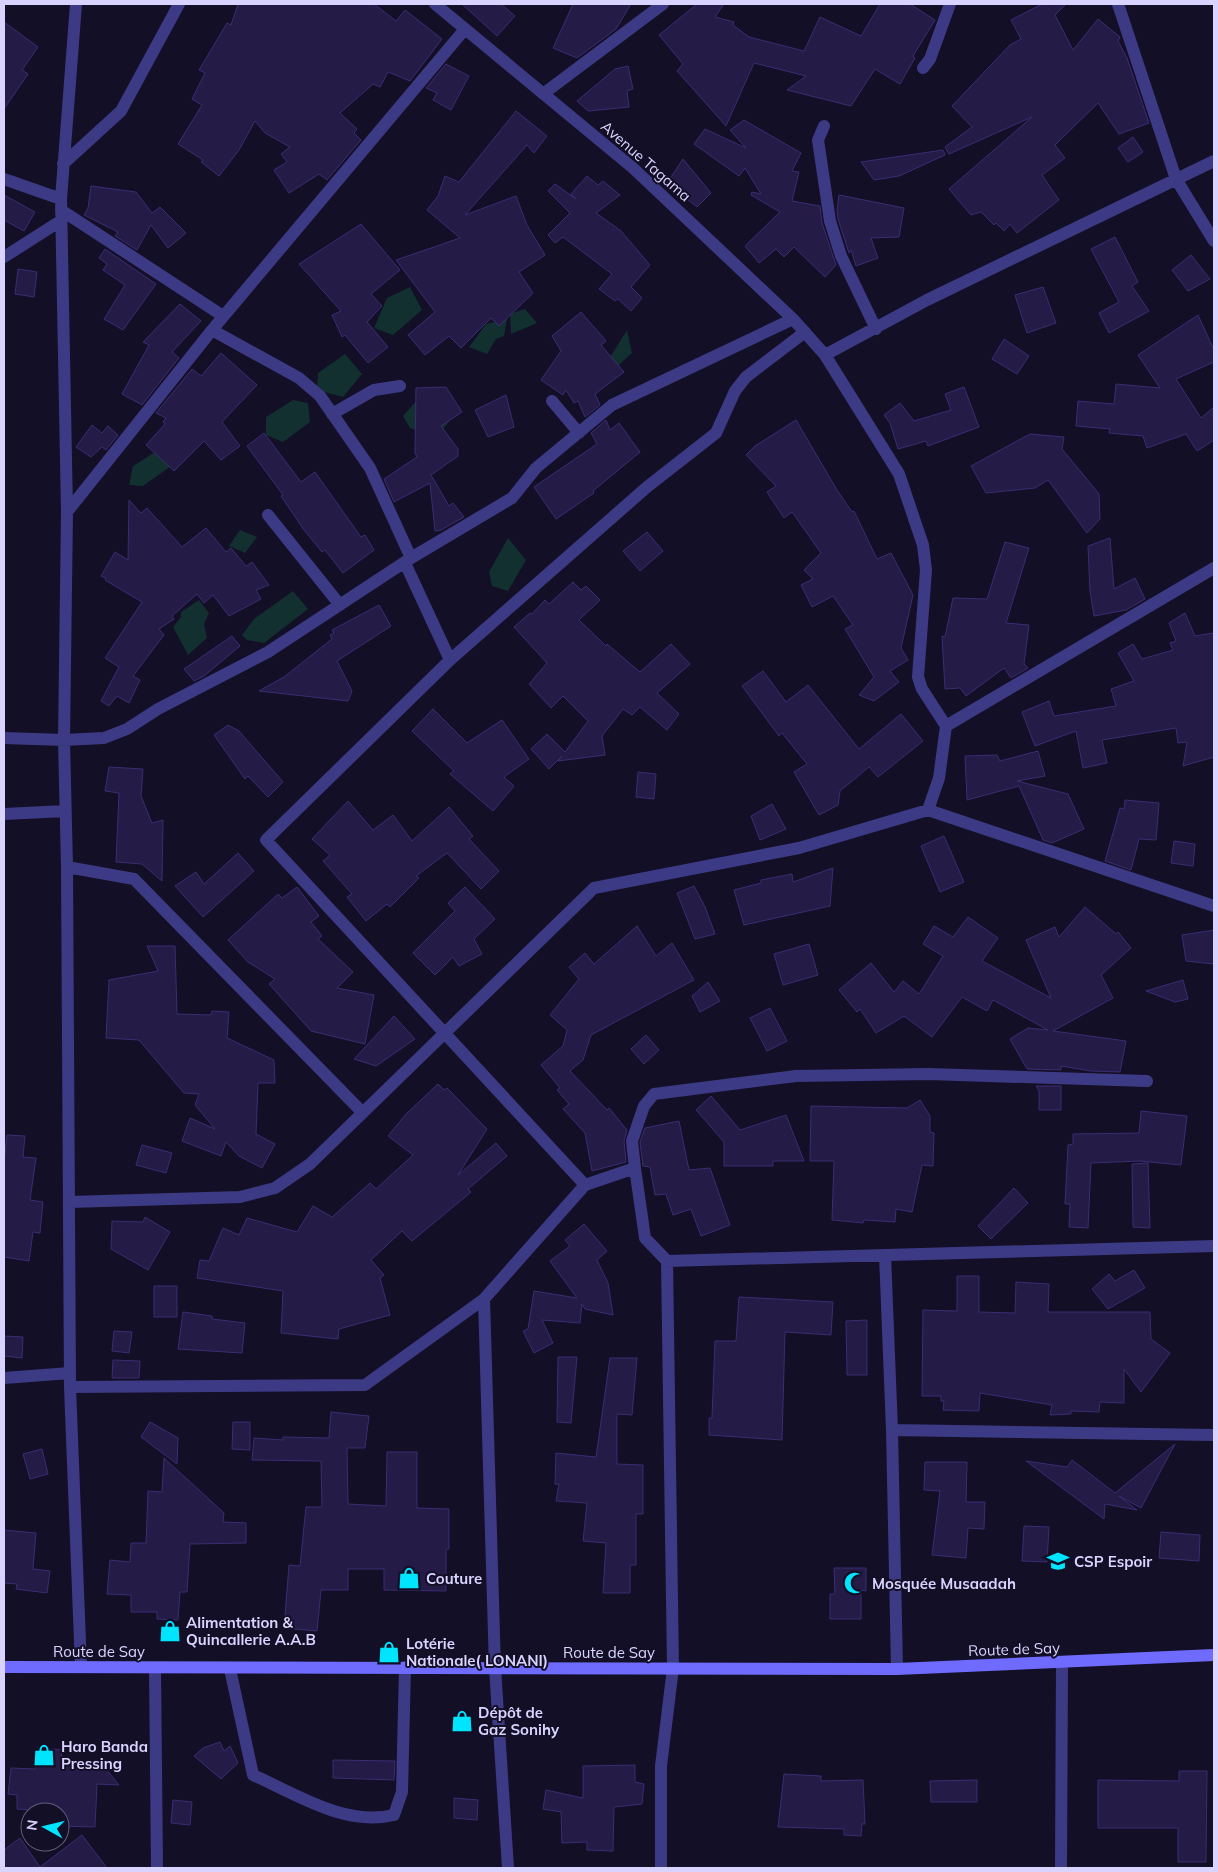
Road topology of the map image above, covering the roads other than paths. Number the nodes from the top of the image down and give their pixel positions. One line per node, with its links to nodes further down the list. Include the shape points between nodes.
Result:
1 (76, 4): 12 (street)
2 (179, 4): 12 (street, via 122,111)
3 (435, 4): 7 (street, Avenue Tagama)
4 (663, 4): 9 (street)
5 (950, 4): 8 (street, via 930,58)
6 (1118, 4): 13 (street)
7 (465, 29): 9 (street, Avenue Tagama); 18 (street)
8 (923, 68)
9 (543, 94): 19 (street, Avenue Tagama, via 633,168)
10 (824, 126): 20 (street, via 818,140 830,221 841,256)
11 (1214, 161): 13 (street)
12 (63, 164): 15 (street)
13 (1176, 178): 16 (street); 20 (street, via 927,300)
14 (4, 179): 15 (street)
15 (61, 210): 17 (street); 18 (street); 28 (street)
16 (1214, 241)
17 (4, 257)
18 (223, 316): 21 (street)
19 (794, 319): 22 (street, Avenue Tagama); 27 (street, via 612,405)
20 (876, 329): 23 (street)
21 (212, 330): 26 (street, via 298,378 320,396); 28 (street)
22 (805, 332): 23 (street, Avenue Tagama); 33 (street, via 746,377 735,391 716,433 647,487)
23 (825, 356): 34 (street, Avenue Tagama, via 899,474 923,545 926,570 918,677)
24 (400, 386): 26 (street, via 374,390)
25 (552, 401): 27 (street)
26 (332, 414): 30 (street, via 370,468)
27 (579, 433): 30 (street, via 536,468 512,498)
28 (67, 512): 36 (street)
29 (268, 515): 32 (street)
30 (408, 561): 32 (street); 33 (street)
31 (1214, 568): 34 (street)
32 (340, 605): 36 (street, via 268,652 127,728 104,738)
33 (450, 660): 42 (street, via 266,840)
34 (946, 726): 37 (street, via 939,778)
35 (4, 738): 36 (street)
36 (64, 740): 38 (street)
37 (928, 810): 41 (street); 42 (street, via 799,848 594,888)
38 (65, 811): 39 (street); 40 (street)
39 (4, 814)
40 (67, 867): 44 (street, via 134,879); 47 (street)
41 (1214, 906)
42 (445, 1033): 44 (street); 46 (street)
43 (1147, 1081): 45 (street, via 928,1074 796,1076 654,1094 644,1106 632,1141)
44 (363, 1113): 47 (street, via 310,1164 276,1188 240,1197)
45 (634, 1168): 46 (street); 50 (street, via 645,1238)
46 (585, 1185): 51 (street)
47 (69, 1202): 52 (street)
48 (1214, 1246): 49 (street)
49 (885, 1255): 50 (street); 55 (street)
50 (667, 1261): 64 (street)
51 (484, 1299): 54 (street, via 365,1385); 63 (street)
52 (70, 1372): 53 (street); 54 (street)
53 (4, 1378)
54 (70, 1387): 60 (street)
55 (892, 1430): 56 (street); 66 (street)
56 (1214, 1435)
57 (1214, 1655): 58 (main road, Route de Say)
58 (1062, 1664): 66 (main road, Route de Say); 70 (street)
59 (4, 1667): 60 (main road, Route de Say)
60 (81, 1667): 62 (main road, Route de Say)
61 (405, 1667): 63 (main road, Route de Say); 65 (main road, Route de Say); 65 (street, via 402,1792 394,1816 382,1818 341,1815 253,1775)
62 (155, 1668): 65 (main road, Route de Say); 67 (street)
63 (495, 1668): 64 (main road, Route de Say); 68 (street)
64 (673, 1668): 66 (main road, Route de Say); 69 (street, via 661,1766)
65 (230, 1669)
66 (897, 1669)
67 (157, 1868)
68 (508, 1868)
69 (661, 1868)
70 (1061, 1868)

